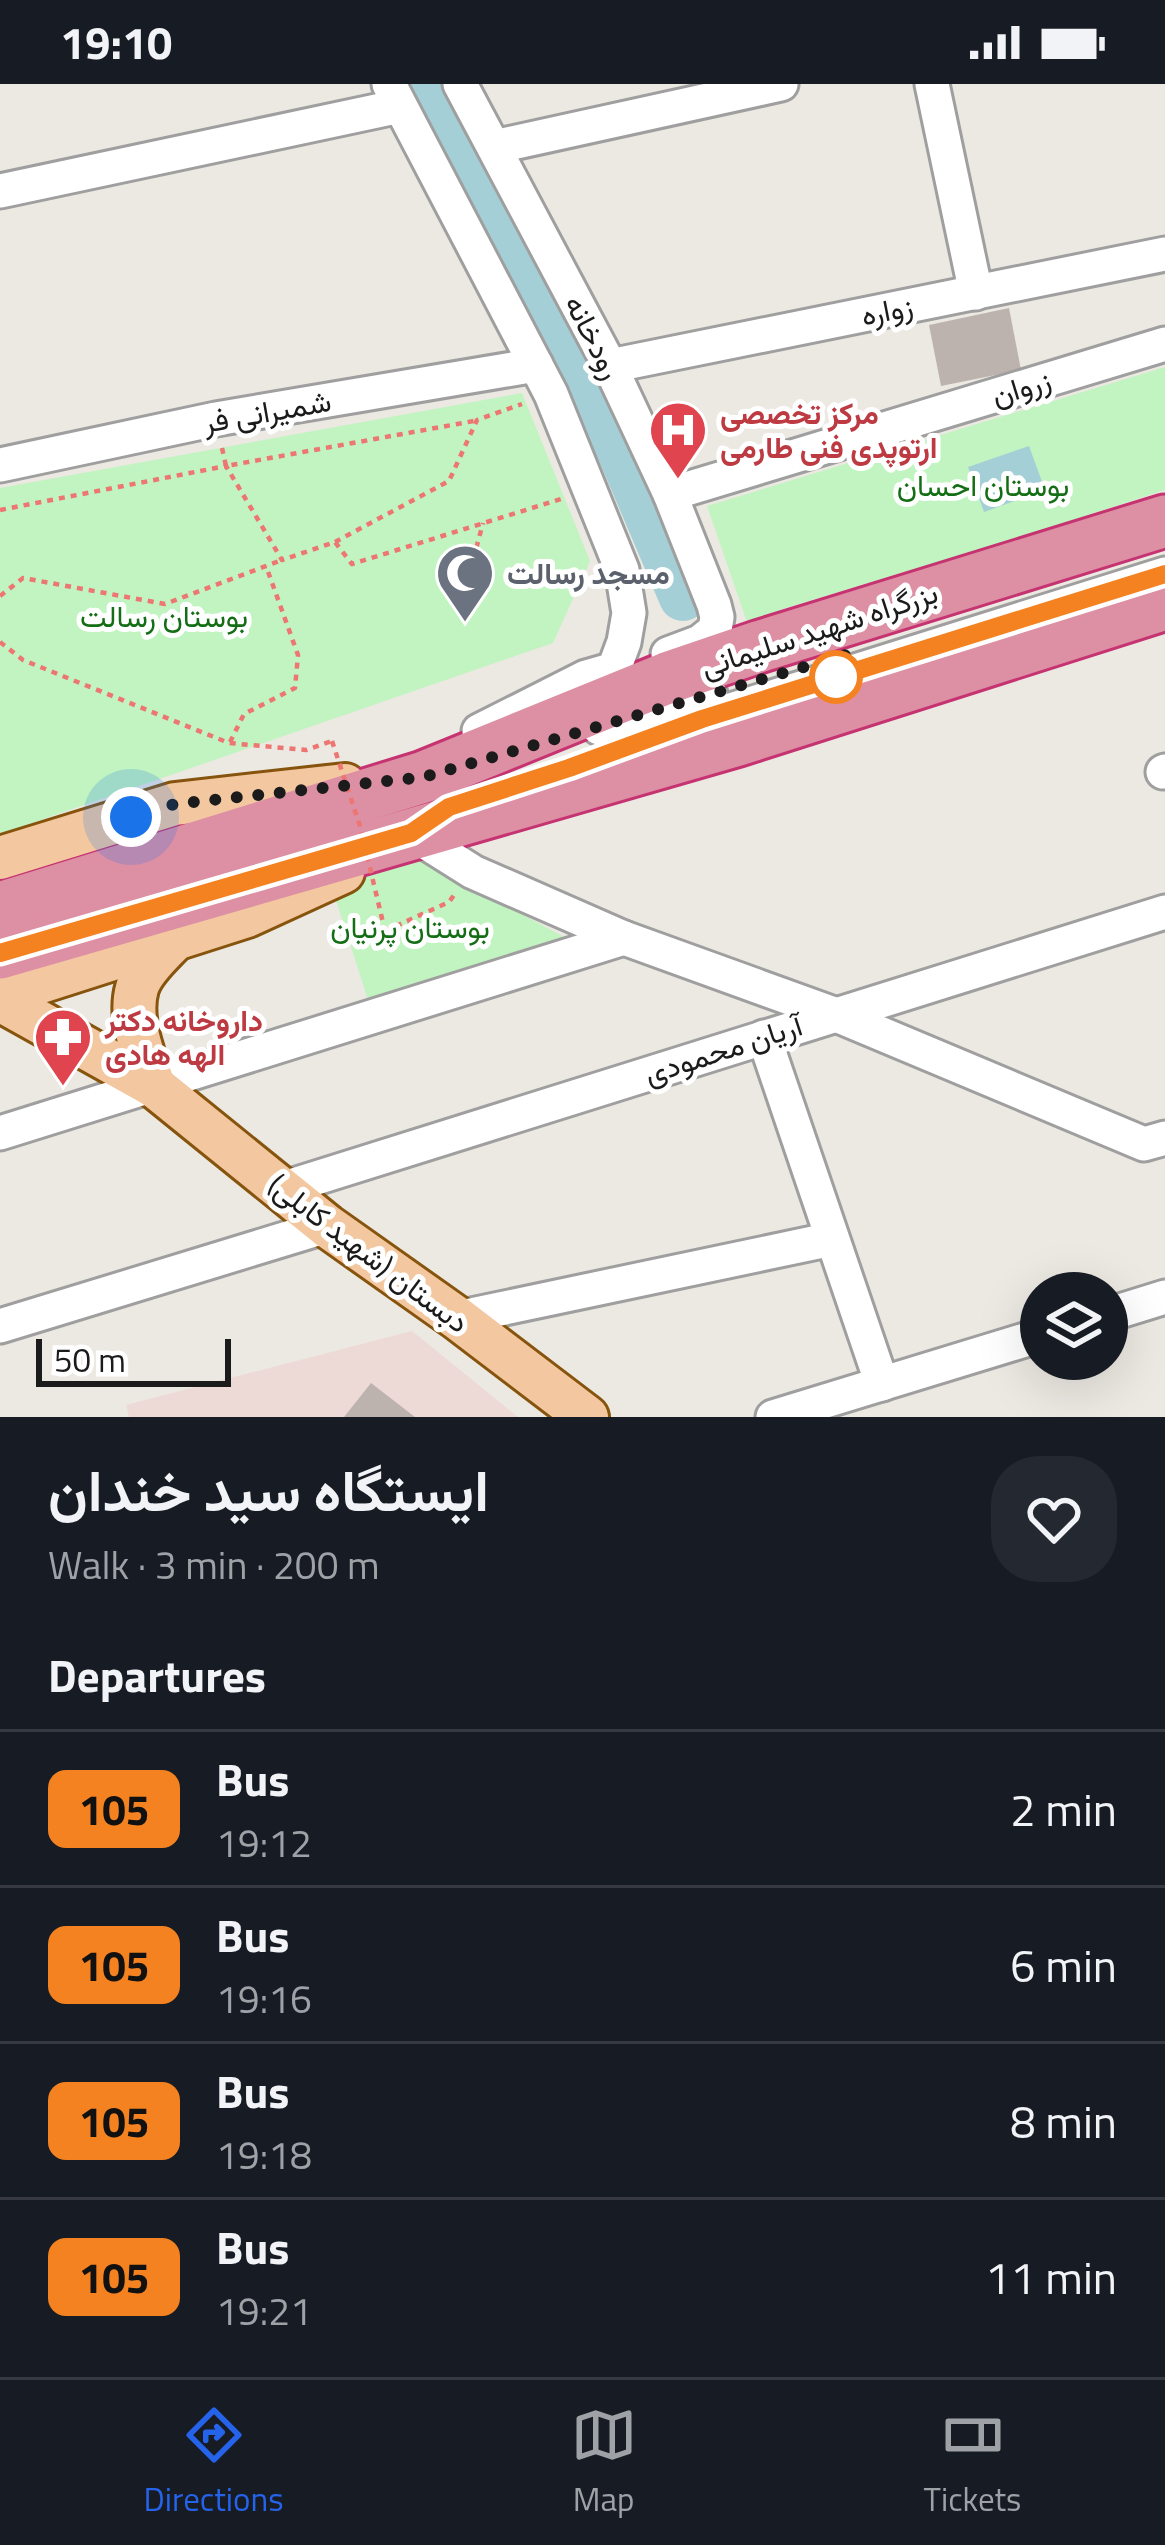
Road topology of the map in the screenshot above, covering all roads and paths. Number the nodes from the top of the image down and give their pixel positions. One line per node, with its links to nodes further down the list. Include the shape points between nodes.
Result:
1 (460, 84): 6 (street, رودخانه)
2 (473, 84): 6 (street)
3 (781, 84): 6 (street)
4 (932, 84): 9 (street)
5 (394, 95): 7 (street); 12 (street)
6 (490, 141): 11 (street, رودخانه)
7 (0, 191)
8 (1165, 254): 9 (street, زواره)
9 (976, 293): 11 (street, زواره)
10 (1165, 344): 18 (street, زروان)
11 (610, 366): 18 (street, رودخانه)
12 (543, 380): 13 (street, شمیرانی فر); 14 (path); 17 (street)
13 (216, 419): 15 (street, شمیرانی فر); 16 (path)
14 (477, 420): 16 (path); 22 (path, via 449,481)
15 (0, 466)
16 (226, 466): 19 (path); 24 (path)
17 (590, 490): 21 (path); 31 (street, via 622,570 629,613)
18 (670, 494): 31 (street, رودخانه, via 714,605 715,631 682,650)
19 (0, 510)
20 (1165, 521): 33 (highway, بزرگراه شهید سلیمانی, via 667,678)
21 (483, 523): 22 (path, via 352,563); 27 (path)
22 (335, 542): 24 (path)
23 (1165, 556): 33 (street)
24 (282, 560): 25 (path)
25 (266, 566): 28 (path, via 165,604 23,578); 32 (path, via 298,655 295,688 244,714)
26 (1165, 574): 34 (street, via 702,719 449,807)
27 (464, 594)
28 (0, 596)
29 (1165, 604): 34 (highway, via 738,740)
30 (0, 642): 32 (path, via 22,660)
31 (614, 669): 33 (street, رودخانه, via 477,732)
32 (230, 743): 36 (path, bridge, via 306,750 332,742 385,931)
33 (424, 777): 35 (main road, via 175,804); 37 (highway, بزرگراه شهید سلیمانی)
34 (411, 833): 39 (street, via 472,872); 40 (main road, via 248,916); 41 (highway)
35 (0, 858)
36 (449, 902)
37 (0, 908)
38 (1165, 912): 43 (street, آریان محمودی)
39 (624, 938): 43 (street); 45 (street)
40 (174, 940): 42 (main road); 45 (main road, via 137,988 140,1045)
41 (0, 953)
42 (0, 998): 45 (main road, دبستان (شهید کابلی))
43 (834, 1014): 44 (street, آریان محمودی); 47 (street)
44 (764, 1036): 48 (street, آریان محمودی); 50 (street)
45 (154, 1086): 46 (street); 48 (main road, دبستان (شهید کابلی))
46 (0, 1133)
47 (1154, 1141)
48 (281, 1189): 49 (main road, دبستان (شهید کابلی))
49 (327, 1226): 53 (main road, دبستان (شهید کابلی)); 54 (street)
50 (832, 1239): 53 (street); 56 (street)
51 (1165, 1297): 52 (street)
52 (1128, 1308)
53 (457, 1318): 57 (main road, دبستان (شهید کابلی))
54 (0, 1326)
55 (1020, 1341): 56 (street)
56 (882, 1384): 58 (street)
57 (587, 1417)
58 (773, 1417)

